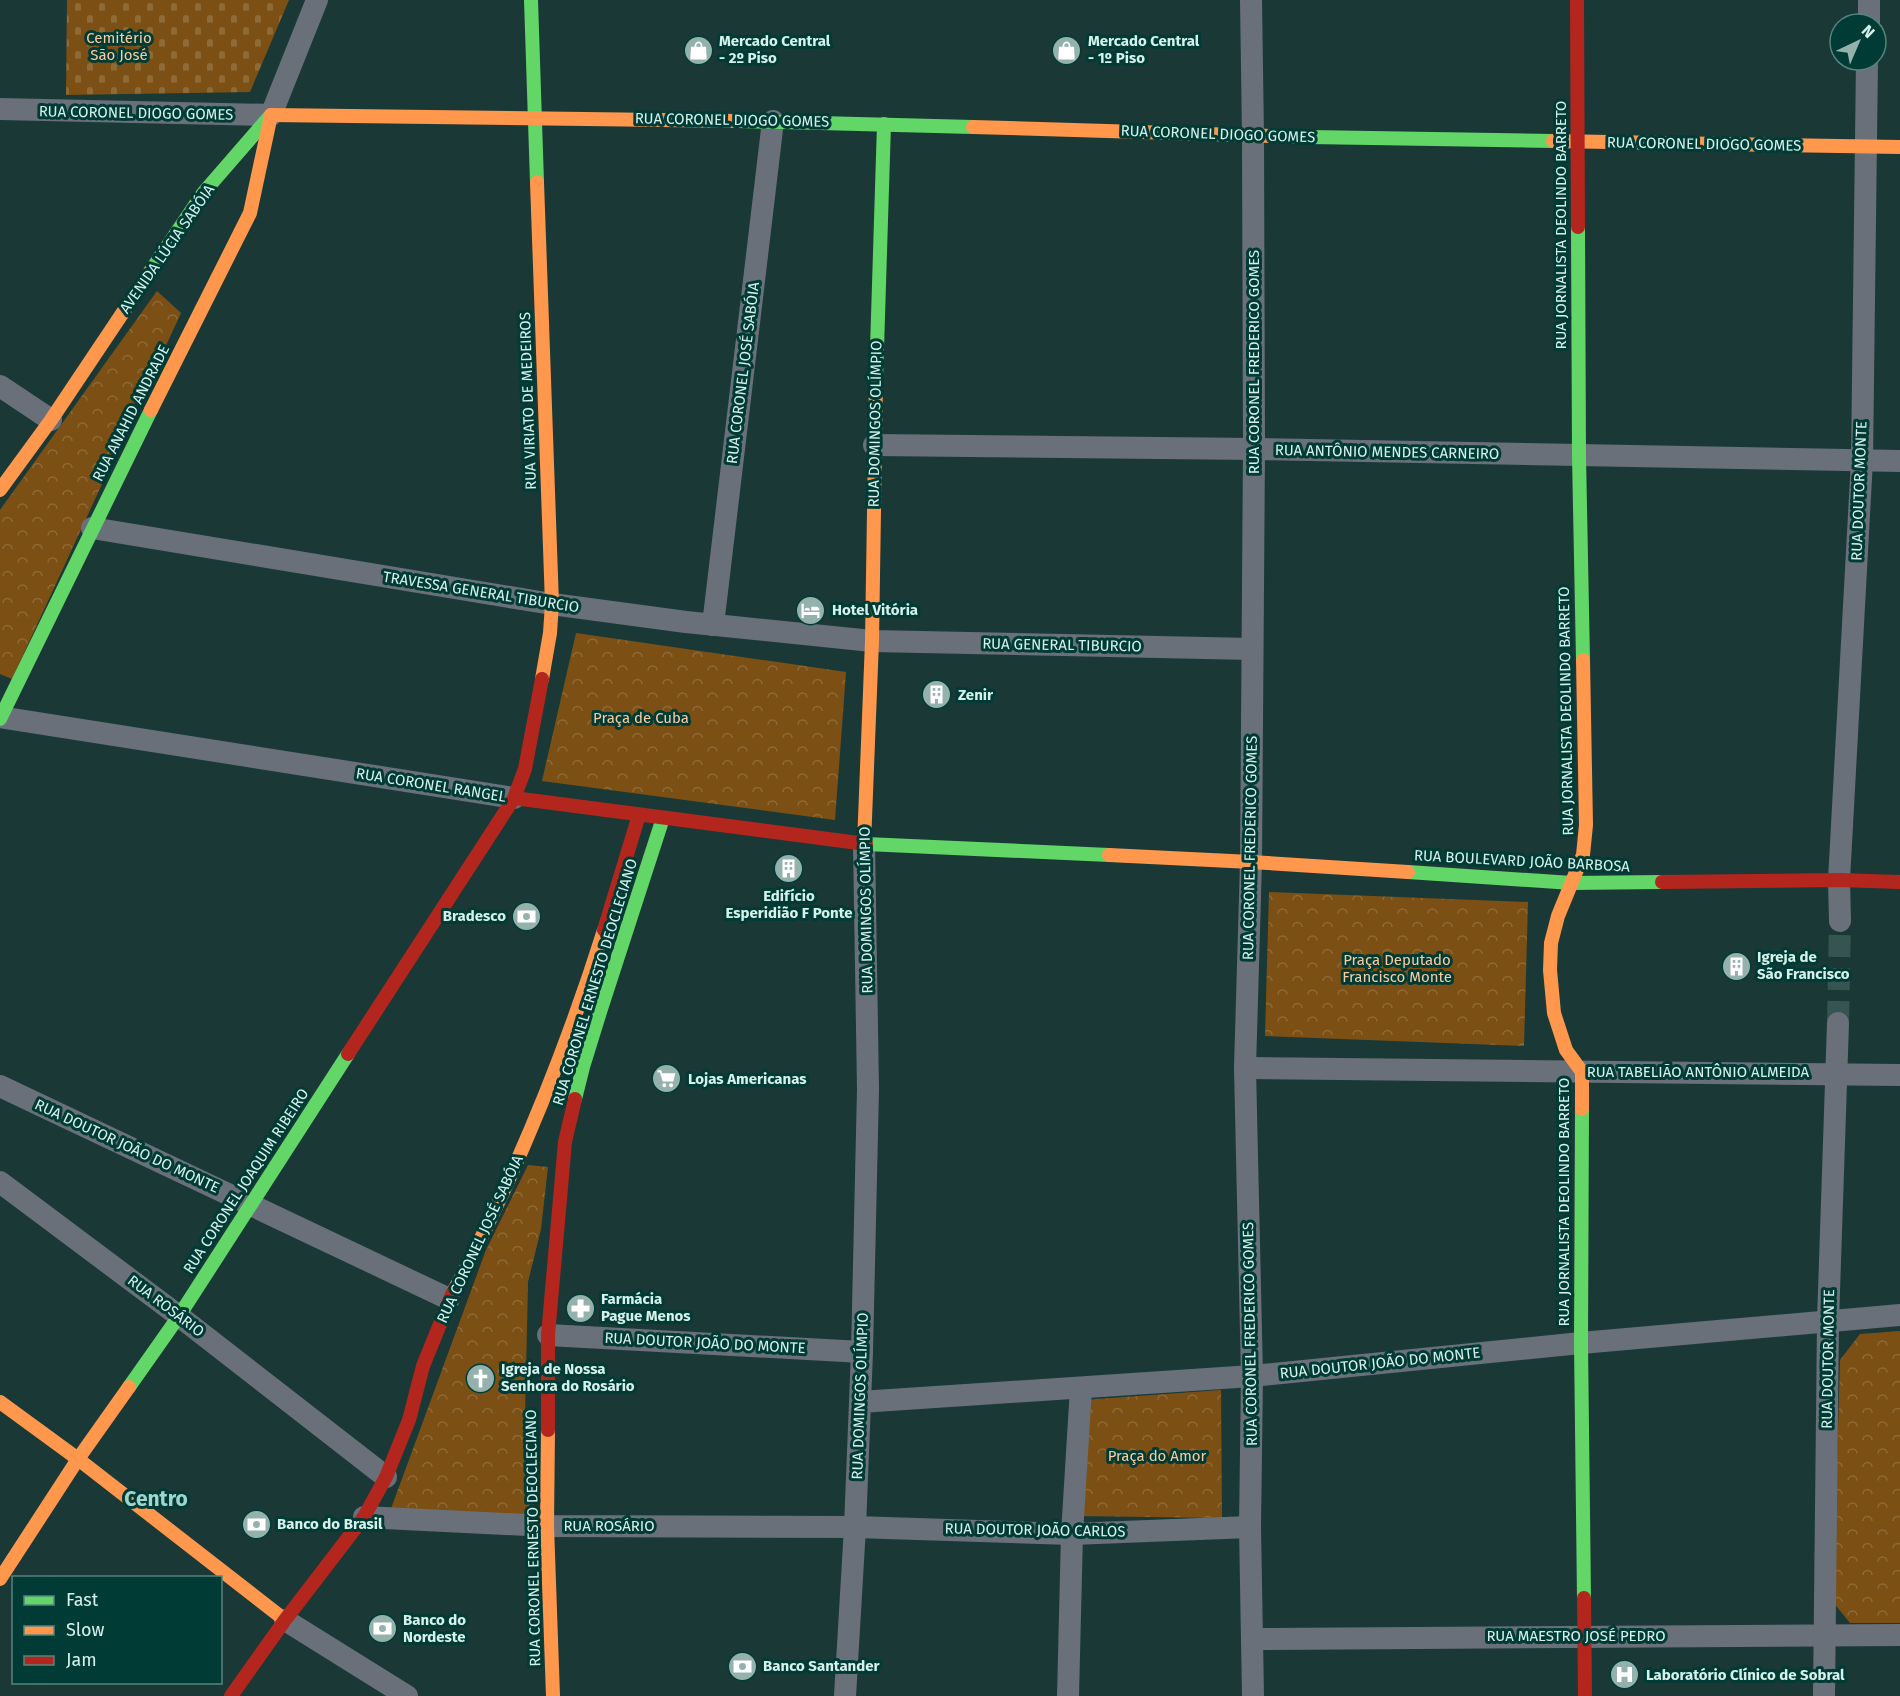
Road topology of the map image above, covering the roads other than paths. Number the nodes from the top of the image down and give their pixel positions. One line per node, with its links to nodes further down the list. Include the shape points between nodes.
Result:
1 (317, 0): 7 (street, AVENIDA LÚCIA SABÓIA)
2 (531, 0): 8 (main road, RUA VIRIATO DE MEDEIROS)
3 (1251, 0): 11 (street, RUA CORONEL FREDERICO GOMES)
4 (1577, 0): 12 (main road, RUA JORNALISTA DEOLINDO BARRETO)
5 (1868, 72): 13 (street, RUA DOUTOR MONTE)
6 (0, 110): 7 (street, RUA CORONEL DIOGO GOMES)
7 (271, 115): 8 (main road, RUA CORONEL DIOGO GOMES); 15 (main road, AVENIDA LÚCIA SABÓIA); 18 (main road, RUA ANAHID ANDRADE)
8 (537, 117): 9 (main road, RUA CORONEL DIOGO GOMES); 28 (main road, RUA VIRIATO DE MEDEIROS)
9 (773, 121): 10 (main road, RUA CORONEL DIOGO GOMES); 29 (street, RUA CORONEL JOSÉ SABÓIA)
10 (884, 124): 11 (main road, RUA CORONEL DIOGO GOMES); 21 (main road, RUA DOMINGOS OLÍMPIO)
11 (1253, 136): 12 (main road, RUA CORONEL DIOGO GOMES); 22 (street, RUA CORONEL FREDERICO GOMES)
12 (1577, 141): 13 (main road, RUA CORONEL DIOGO GOMES); 23 (main road, RUA JORNALISTA DEOLINDO BARRETO)
13 (1865, 147): 14 (main road, RUA CORONEL DIOGO GOMES); 24 (street, RUA DOUTOR MONTE)
14 (1900, 147)
15 (204, 192): 16 (main road); 20 (main road, AVENIDA LÚCIA SABÓIA)
16 (220, 194)
17 (237, 199): 18 (main road)
18 (250, 213): 27 (main road, RUA ANAHID ANDRADE)
19 (0, 386): 20 (street)
20 (51, 420): 26 (main road, AVENIDA LÚCIA SABÓIA)
21 (874, 445): 22 (street, RUA ANTÔNIO MENDES CARNEIRO); 30 (main road, RUA DOMINGOS OLÍMPIO)
22 (1254, 449): 23 (street, RUA ANTÔNIO MENDES CARNEIRO); 31 (street, RUA CORONEL FREDERICO GOMES)
23 (1579, 456): 24 (street, RUA ANTÔNIO MENDES CARNEIRO); 40 (main road, RUA JORNALISTA DEOLINDO BARRETO, via 1586,825 1583,855)
24 (1862, 460): 25 (street, RUA ANTÔNIO MENDES CARNEIRO); 38 (street, RUA DOUTOR MONTE)
25 (1900, 461)
26 (0, 490)
27 (92, 528): 28 (street, TRAVESSA GENERAL TIBURCIO); 32 (main road, RUA ANAHID ANDRADE)
28 (552, 604): 29 (street, TRAVESSA GENERAL TIBURCIO); 33 (main road, RUA VIRIATO DE MEDEIROS, via 525,769)
29 (713, 625): 30 (street, TRAVESSA GENERAL TIBURCIO)
30 (872, 641): 31 (street, RUA GENERAL TIBURCIO); 36 (main road, RUA DOMINGOS OLÍMPIO)
31 (1252, 649): 37 (street, RUA CORONEL FREDERICO GOMES)
32 (0, 718): 33 (street, RUA CORONEL RANGEL)
33 (514, 798): 34 (main road, RUA CORONEL RANGEL); 49 (main road, RUA CORONEL JOAQUIM RIBEIRO)
34 (639, 816): 35 (main road, RUA CORONEL RANGEL); 50 (main road, RUA CORONEL JOSÉ SABÓIA, via 553,1077 469,1264)
35 (663, 818): 36 (main road, RUA CORONEL RANGEL); 54 (main road, RUA CORONEL ERNESTO DEOCLECIANO, via 583,1067 565,1142)
36 (864, 844): 37 (main road, RUA BOULEVARD JOÃO BARBOSA); 56 (street, RUA DOMINGOS OLÍMPIO, via 868,1089)
37 (1251, 862): 40 (main road, RUA BOULEVARD JOÃO BARBOSA); 43 (street, RUA CORONEL FREDERICO GOMES)
38 (1839, 880): 39 (main road, RUA BOULEVARD JOÃO BARBOSA); 40 (main road, RUA BOULEVARD JOÃO BARBOSA); 41 (street, RUA DOUTOR MONTE)
39 (1900, 882)
40 (1572, 883): 44 (main road, RUA JORNALISTA DEOLINDO BARRETO, via 1551,943 1550,970 1554,1013 1566,1050)
41 (1840, 921)
42 (1838, 1023): 45 (street, RUA DOUTOR MONTE)
43 (1245, 1068): 44 (street, RUA TABELIÃO ANTÔNIO ALMEIDA); 57 (street, RUA CORONEL FREDERICO GOMES)
44 (1582, 1072): 45 (street, RUA TABELIÃO ANTÔNIO ALMEIDA); 55 (main road, RUA JORNALISTA DEOLINDO BARRETO)
45 (1837, 1073): 46 (street, RUA TABELIÃO ANTÔNIO ALMEIDA); 53 (street, RUA DOUTOR MONTE)
46 (1900, 1075)
47 (0, 1086): 49 (street, RUA DOUTOR JOÃO DO MONTE)
48 (0, 1182): 52 (street, RUA ROSÁRIO)
49 (250, 1205): 50 (street, RUA DOUTOR JOÃO DO MONTE); 52 (main road, RUA CORONEL JOAQUIM RIBEIRO)
50 (449, 1299): 62 (main road, RUA CORONEL JOSÉ SABÓIA)
51 (1900, 1315): 53 (street, RUA DOUTOR JOÃO DO MONTE)
52 (179, 1316): 61 (main road, RUA CORONEL JOAQUIM RIBEIRO); 62 (street, RUA ROSÁRIO)
53 (1828, 1321): 55 (street, RUA DOUTOR JOÃO DO MONTE); 70 (street, RUA DOUTOR MONTE)
54 (548, 1335): 56 (street, RUA DOUTOR JOÃO DO MONTE); 64 (main road, RUA CORONEL ERNESTO DEOCLECIANO)
55 (1581, 1343): 57 (street, RUA DOUTOR JOÃO DO MONTE); 72 (main road, RUA JORNALISTA DEOLINDO BARRETO)
56 (862, 1352): 60 (street, RUA DOMINGOS OLÍMPIO)
57 (1252, 1376): 58 (street, RUA DOUTOR JOÃO DO MONTE); 66 (street, RUA CORONEL FREDERICO GOMES)
58 (1081, 1388): 60 (street, RUA DOUTOR JOÃO DO MONTE); 67 (street)
59 (0, 1402): 61 (main road)
60 (860, 1402): 65 (street, RUA DOMINGOS OLÍMPIO)
61 (78, 1459): 68 (main road, RUA CORONEL JOAQUIM RIBEIRO); 69 (main road)
62 (386, 1477): 63 (main road, RUA CORONEL JOSÉ SABÓIA)
63 (364, 1517): 64 (street, RUA ROSÁRIO); 69 (main road, RUA CORONEL JOSÉ SABÓIA)
64 (547, 1526): 65 (street, RUA ROSÁRIO); 76 (main road, RUA CORONEL ERNESTO DEOCLECIANO)
65 (855, 1527): 67 (street, RUA DOUTOR JOÃO CARLOS); 77 (street, RUA DOMINGOS OLÍMPIO)
66 (1250, 1527): 67 (street, RUA DOUTOR JOÃO CARLOS); 73 (street, RUA CORONEL FREDERICO GOMES)
67 (1072, 1534): 78 (street)
68 (0, 1579)
69 (285, 1620): 74 (main road, RUA CORONEL JOSÉ SABÓIA); 75 (street)
70 (1825, 1635): 71 (street, RUA MAESTRO JOSÉ PEDRO); 72 (street, RUA MAESTRO JOSÉ PEDRO); 81 (street, RUA DOUTOR MONTE)
71 (1900, 1635)
72 (1584, 1636): 73 (street, RUA MAESTRO JOSÉ PEDRO); 80 (main road, RUA JORNALISTA DEOLINDO BARRETO)
73 (1253, 1639): 79 (street, RUA CORONEL FREDERICO GOMES)
74 (231, 1696)
75 (407, 1696)
76 (553, 1696)
77 (844, 1696)
78 (1068, 1696)
79 (1253, 1696)
80 (1585, 1696)
81 (1824, 1696)

